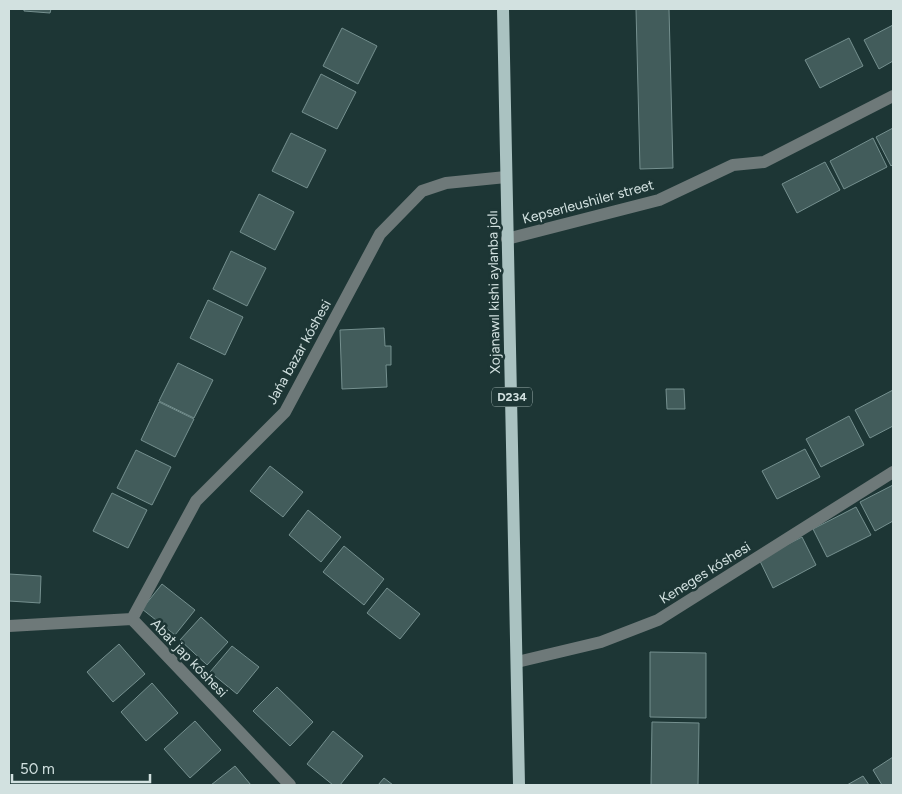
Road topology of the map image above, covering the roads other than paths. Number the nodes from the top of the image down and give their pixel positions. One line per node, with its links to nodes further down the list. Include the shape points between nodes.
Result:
1 (503, 9): 3 (main road, Xojanawıl kishi aylanba jolı / D234)
2 (893, 96): 4 (street, Kepserleushiler street, via 764,162 733,165 658,200)
3 (506, 177): 4 (main road, Xojanawıl kishi aylanba jolı / D234); 6 (street, Jańa bazar kóshesi, via 446,182 422,191 380,234 285,412 196,501)
4 (507, 239): 8 (main road, Xojanawıl kishi aylanba jolı / D234)
5 (893, 472): 8 (street, Keneges kóshesi, via 658,620 601,642)
6 (132, 619): 7 (street, Abat jap kóshesi); 9 (street, Abat jap kóshesi)
7 (9, 626)
8 (517, 662): 10 (main road, Xojanawıl kishi aylanba jolı / D234)
9 (290, 785)
10 (519, 785)

